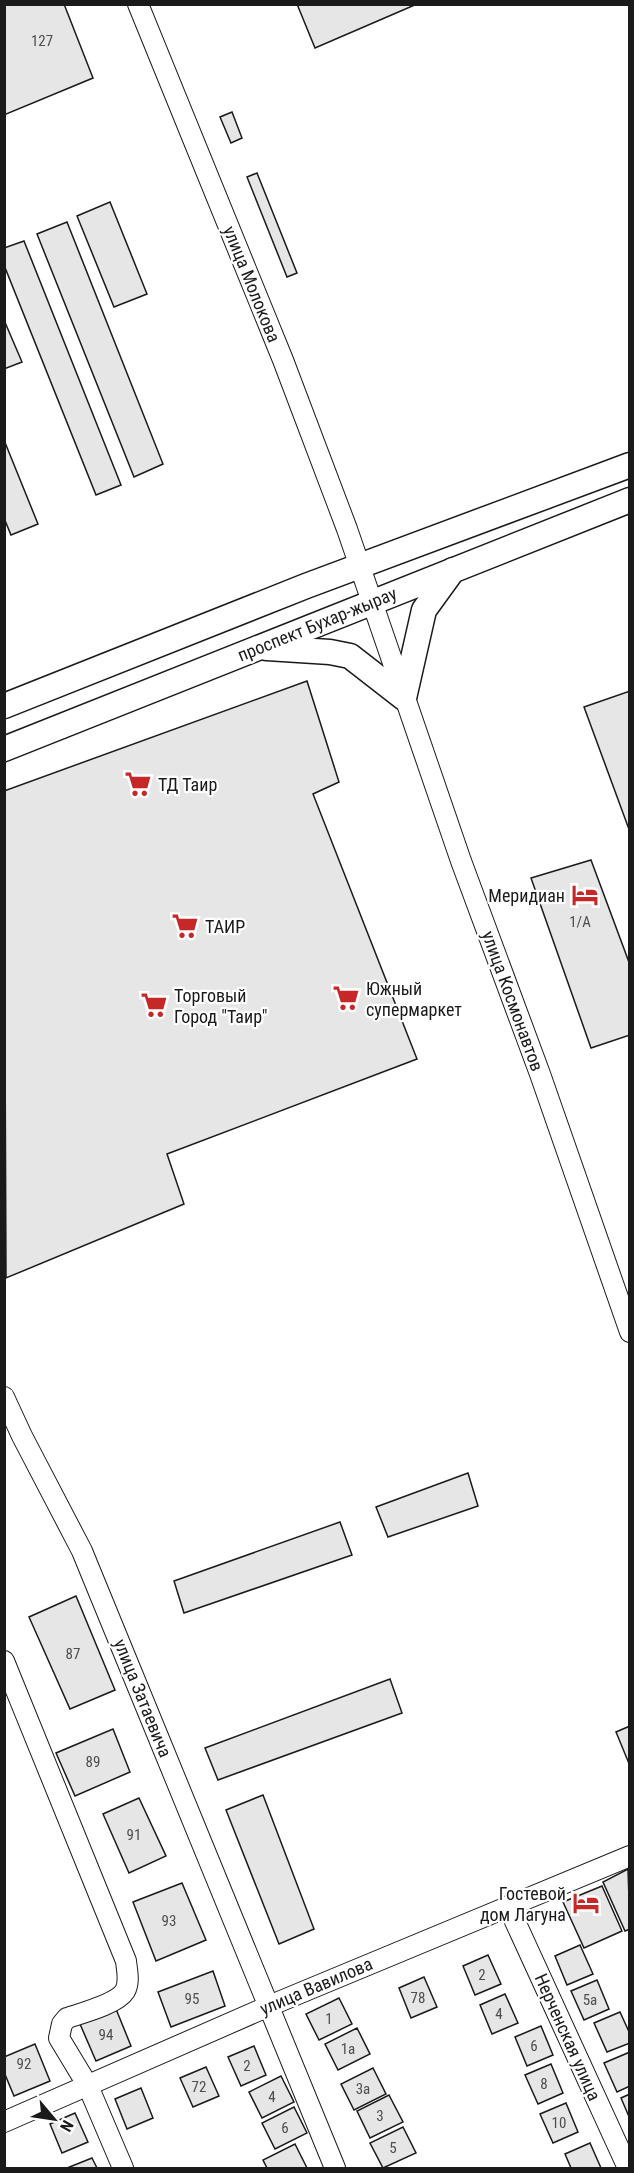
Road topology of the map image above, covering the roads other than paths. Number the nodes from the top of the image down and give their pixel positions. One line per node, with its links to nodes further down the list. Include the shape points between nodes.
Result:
1 (138, 4): 4 (street, улица Молокова, via 283,360)
2 (630, 465): 4 (main road, проспект Бухар-жырау)
3 (630, 501): 5 (main road, проспект Бухар-жырау)
4 (360, 567): 6 (street, улица Молокова); 9 (main road, проспект Бухар-жырау)
5 (453, 569): 6 (main road, проспект Бухар-жырау); 8 (main road, via 424,610)
6 (373, 602): 7 (main road, проспект Бухар-жырау); 8 (street, улица Космонавтов)
7 (259, 648): 8 (main road, via 350,656); 10 (main road, проспект Бухар-жырау)
8 (404, 698): 11 (street, улица Космонавтов)
9 (4, 706)
10 (4, 749)
11 (630, 1332)
12 (4, 1397): 13 (street, улица Затаевича)
13 (13, 1439): 17 (street, улица Затаевича, via 82,1551)
14 (4, 1660): 18 (street, via 126,1961 128,1979 124,1991 114,2000 62,2024 59,2038)
15 (630, 1856): 16 (street, улица Вавилова)
16 (508, 1906): 17 (street, улица Вавилова); 22 (street, Нерченская улица)
17 (269, 2006): 18 (street, улица Вавилова); 21 (street, улица Затаевича)
18 (88, 2085): 19 (street, улица Вавилова); 20 (street)
19 (4, 2122)
20 (123, 2169)
21 (335, 2169)
22 (628, 2169)

